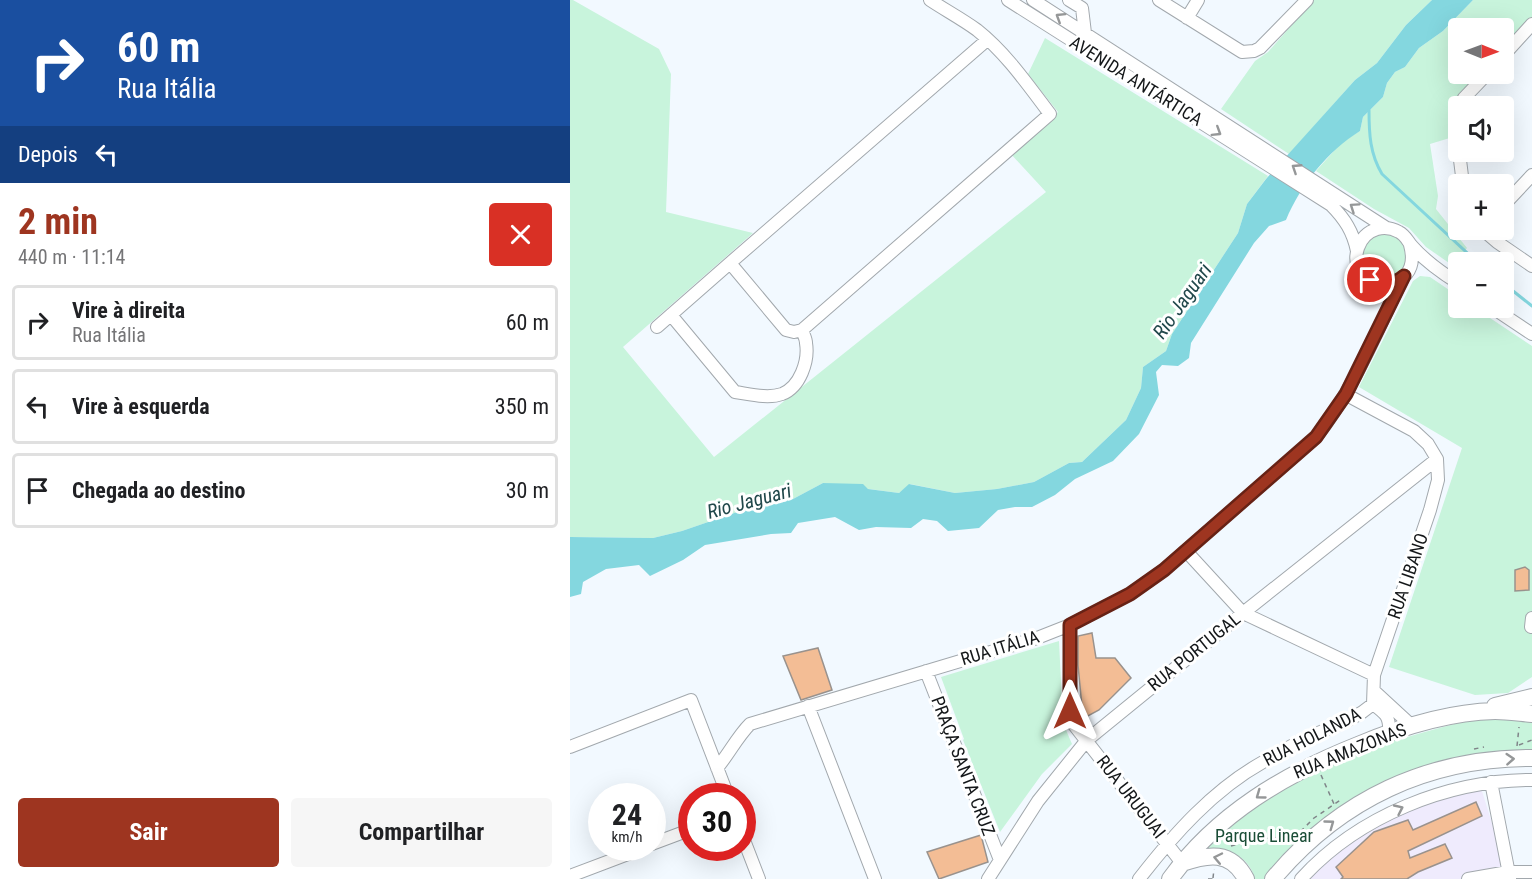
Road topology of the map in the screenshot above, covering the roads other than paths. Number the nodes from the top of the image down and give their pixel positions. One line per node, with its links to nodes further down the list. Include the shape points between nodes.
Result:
1 (930, 0): 11 (street, via 978,30)
2 (1008, 0): 15 (street, AVENIDA ANTÁRTICA, one-way to 15)
3 (1033, 0): 10 (street, AVENIDA ANTÁRTICA, one-way to 3)
4 (1159, 0): 8 (street)
5 (1198, 0): 8 (street)
6 (1307, 0): 8 (street, via 1260,48 1249,52 1242,52)
7 (1071, 1): 10 (street, via 1082,8)
8 (1186, 18)
9 (1532, 24): 12 (street)
10 (1085, 33): 15 (street, AVENIDA ANTÁRTICA)
11 (987, 40): 23 (street); 31 (street, via 1014,66 1050,114)
12 (1514, 44)
13 (1477, 84): 14 (street)
14 (1466, 96)
15 (1266, 156): 17 (street)
16 (1532, 175): 18 (street)
17 (1319, 190): 19 (street, one-way to 17); 22 (street, via 1354,236)
18 (1514, 194)
19 (1385, 227): 21 (street, via 1400,232); 22 (street, via 1368,233)
20 (1495, 240): 24 (street)
21 (1410, 245): 25 (street, via 1412,259); 26 (street)
22 (1357, 251): 25 (street, via 1359,268 1370,280 1393,283)
23 (730, 263): 28 (street); 31 (street, via 786,330)
24 (1532, 266)
25 (1406, 274): 26 (street, via 1427,269); 33 (street, RUA ITÁLIA)
26 (1444, 274): 27 (street)
27 (1448, 277)
28 (671, 315): 30 (street); 31 (street, via 735,392 782,394 799,382 806,352)
29 (1508, 318): 32 (street)
30 (657, 327)
31 (802, 330)
32 (1532, 334)
33 (1346, 394): 34 (street, via 1414,431); 35 (street, RUA ITÁLIA, via 1316,437)
34 (1437, 459): 36 (street, RUA PORTUGAL); 39 (street, RUA LIBANO, via 1438,480 1430,510)
35 (1186, 551): 36 (street); 37 (street, RUA ITÁLIA, via 1130,594)
36 (1243, 613): 39 (street); 48 (street, RUA PORTUGAL)
37 (1070, 625): 38 (street, RUA ITÁLIA); 48 (street, RUA URUGUAI, via 1070,711 1074,725)
38 (926, 671): 43 (street, RUA ITÁLIA); 56 (street, PRAÇA SANTA CRUZ)
39 (1374, 675): 40 (street, RUA LIBANO)
40 (1374, 691): 42 (street, RUA HOLANDA); 46 (street)
41 (1532, 697): 45 (main road)
42 (1373, 704): 47 (street, via 1390,721); 55 (street, RUA HOLANDA, via 1359,716 1306,738 1260,764 1200,809)
43 (808, 706): 51 (street, RUA ITÁLIA, via 750,724); 64 (street)
44 (1526, 713): 45 (main road, RUA AMAZONAS)
45 (1454, 715): 46 (main road, RUA AMAZONAS)
46 (1412, 726): 47 (main road, RUA AMAZONAS)
47 (1389, 732): 59 (main road, RUA AMAZONAS, one-way to 59, via 1280,780 1213,830)
48 (1087, 740): 55 (street, RUA URUGUAI); 56 (street, RUA PORTUGAL, via 1038,801)
49 (570, 747): 51 (street, via 691,700)
50 (1523, 758): 69 (main road, one-way to 50, via 1306,842 1371,797 1432,770 1469,762)
51 (717, 768): 54 (street)
52 (1532, 780): 53 (street)
53 (1491, 782): 62 (street); 70 (street, one-way to 53, via 1329,851 1380,818 1447,791)
54 (723, 783)
55 (1167, 843): 59 (street, RUA URUGUAI); 66 (street, RUA HOLANDA)
56 (999, 860): 65 (street, RUA PORTUGAL)
57 (610, 861): 61 (street)
58 (752, 861): 63 (street)
59 (1182, 863): 67 (main road, RUA AMAZONAS); 68 (main road, one-way to 59, via 1236,865 1216,855)
60 (1532, 873): 62 (street)
61 (570, 876)
62 (1508, 877): 71 (street)
63 (759, 879)
64 (875, 879)
65 (988, 879)
66 (1139, 879)
67 (1171, 879)
68 (1246, 879)
69 (1273, 879)
70 (1301, 879)
71 (1468, 879)

